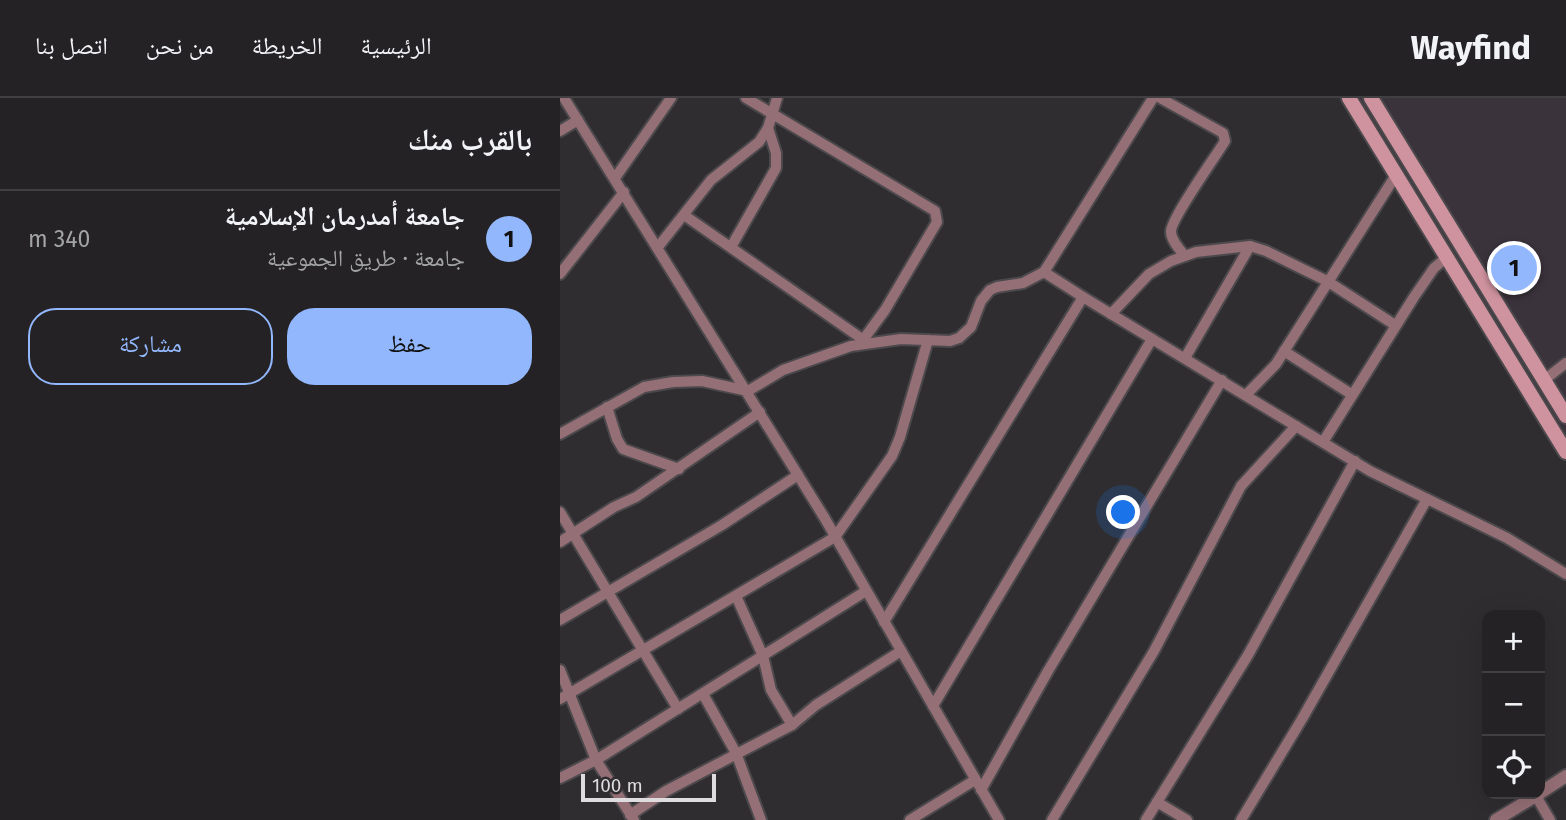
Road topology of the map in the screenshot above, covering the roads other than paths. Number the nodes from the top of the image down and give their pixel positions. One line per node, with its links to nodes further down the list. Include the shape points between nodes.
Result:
1 (671, 98): 14 (street)
2 (746, 98): 9 (street)
3 (777, 98): 9 (street)
4 (1153, 98): 23 (street)
5 (1160, 98): 20 (street, via 1225,137 1173,222 1172,236)
6 (1371, 98): 22 (main road)
7 (570, 101): 10 (street)
8 (1352, 104): 13 (main road)
9 (772, 112): 11 (street); 32 (street, via 938,216)
10 (578, 120): 12 (street); 14 (street)
11 (768, 128): 16 (street, via 759,142 711,180); 19 (street, via 776,168)
12 (560, 131)
13 (1396, 175): 21 (main road); 26 (street)
14 (615, 178): 15 (street)
15 (624, 192): 18 (street); 24 (street)
16 (684, 215): 18 (street); 19 (street)
17 (1250, 246): 20 (street); 26 (street); 34 (street)
18 (658, 247): 38 (street)
19 (731, 247): 32 (street)
20 (1185, 256): 28 (street, via 1149,274)
21 (1446, 258): 25 (main road); 29 (street, via 1434,268)
22 (1474, 267): 25 (main road); 37 (main road)
23 (1044, 272): 27 (street); 31 (street, via 990,290 971,327 959,338)
24 (560, 274)
25 (1457, 276): 47 (main road)
26 (1327, 281): 29 (street); 33 (street)
27 (1083, 298): 28 (street); 61 (street)
28 (1111, 314): 30 (street)
29 (1395, 326): 39 (street)
30 (1153, 339): 34 (street); 69 (street)
31 (928, 340): 32 (street); 54 (street, via 892,456)
32 (866, 342): 38 (street, via 783,370)
33 (1284, 351): 39 (street); 40 (street)
34 (1185, 358): 36 (street)
35 (1566, 363): 37 (street)
36 (1222, 380): 40 (street); 76 (street)
37 (1543, 381): 43 (main road)
38 (748, 391): 41 (street, via 702,381 673,382 644,387); 42 (street)
39 (1351, 394): 46 (street)
40 (1246, 395): 44 (street)
41 (607, 407): 45 (street); 49 (street, via 623,449)
42 (760, 412): 49 (street); 50 (street)
43 (1566, 416)
44 (1296, 426): 46 (street); 85 (street, via 1241,486 1154,651)
45 (560, 434)
46 (1323, 442): 48 (street)
47 (1566, 452)
48 (1355, 461): 51 (street); 80 (street, via 1248,655)
49 (679, 469): 53 (street)
50 (798, 475): 54 (street); 58 (street)
51 (1427, 499): 56 (street, via 1507,538); 88 (street)
52 (560, 512): 53 (street)
53 (572, 534): 55 (street); 58 (street)
54 (835, 537): 57 (street); 59 (street)
55 (560, 542)
56 (1566, 574)
57 (866, 591): 61 (street); 64 (street)
58 (608, 593): 60 (street); 63 (street)
59 (736, 596): 63 (street); 64 (street)
60 (560, 620)
61 (884, 622): 62 (street)
62 (901, 651): 69 (street); 71 (street)
63 (644, 652): 66 (street); 70 (street)
64 (762, 656): 67 (street); 71 (street, via 771,691)
65 (560, 670): 66 (street)
66 (570, 693): 68 (street); 73 (street)
67 (703, 694): 70 (street); 72 (street)
68 (560, 699)
69 (933, 706): 76 (street)
70 (678, 709): 73 (street)
71 (792, 725): 72 (street)
72 (736, 753): 81 (street, via 666,791); 82 (street)
73 (596, 760): 75 (street); 81 (street)
74 (1566, 776): 77 (street)
75 (560, 778)
76 (978, 785): 83 (street); 84 (street)
77 (1545, 790)
78 (1530, 799): 89 (street)
79 (1540, 799): 90 (street)
80 (1157, 802): 86 (street); 87 (street)
81 (632, 818)
82 (761, 820)
83 (910, 820)
84 (999, 820)
85 (1052, 820)
86 (1146, 820)
87 (1187, 820)
88 (1241, 820)
89 (1496, 820)
90 (1550, 820)

